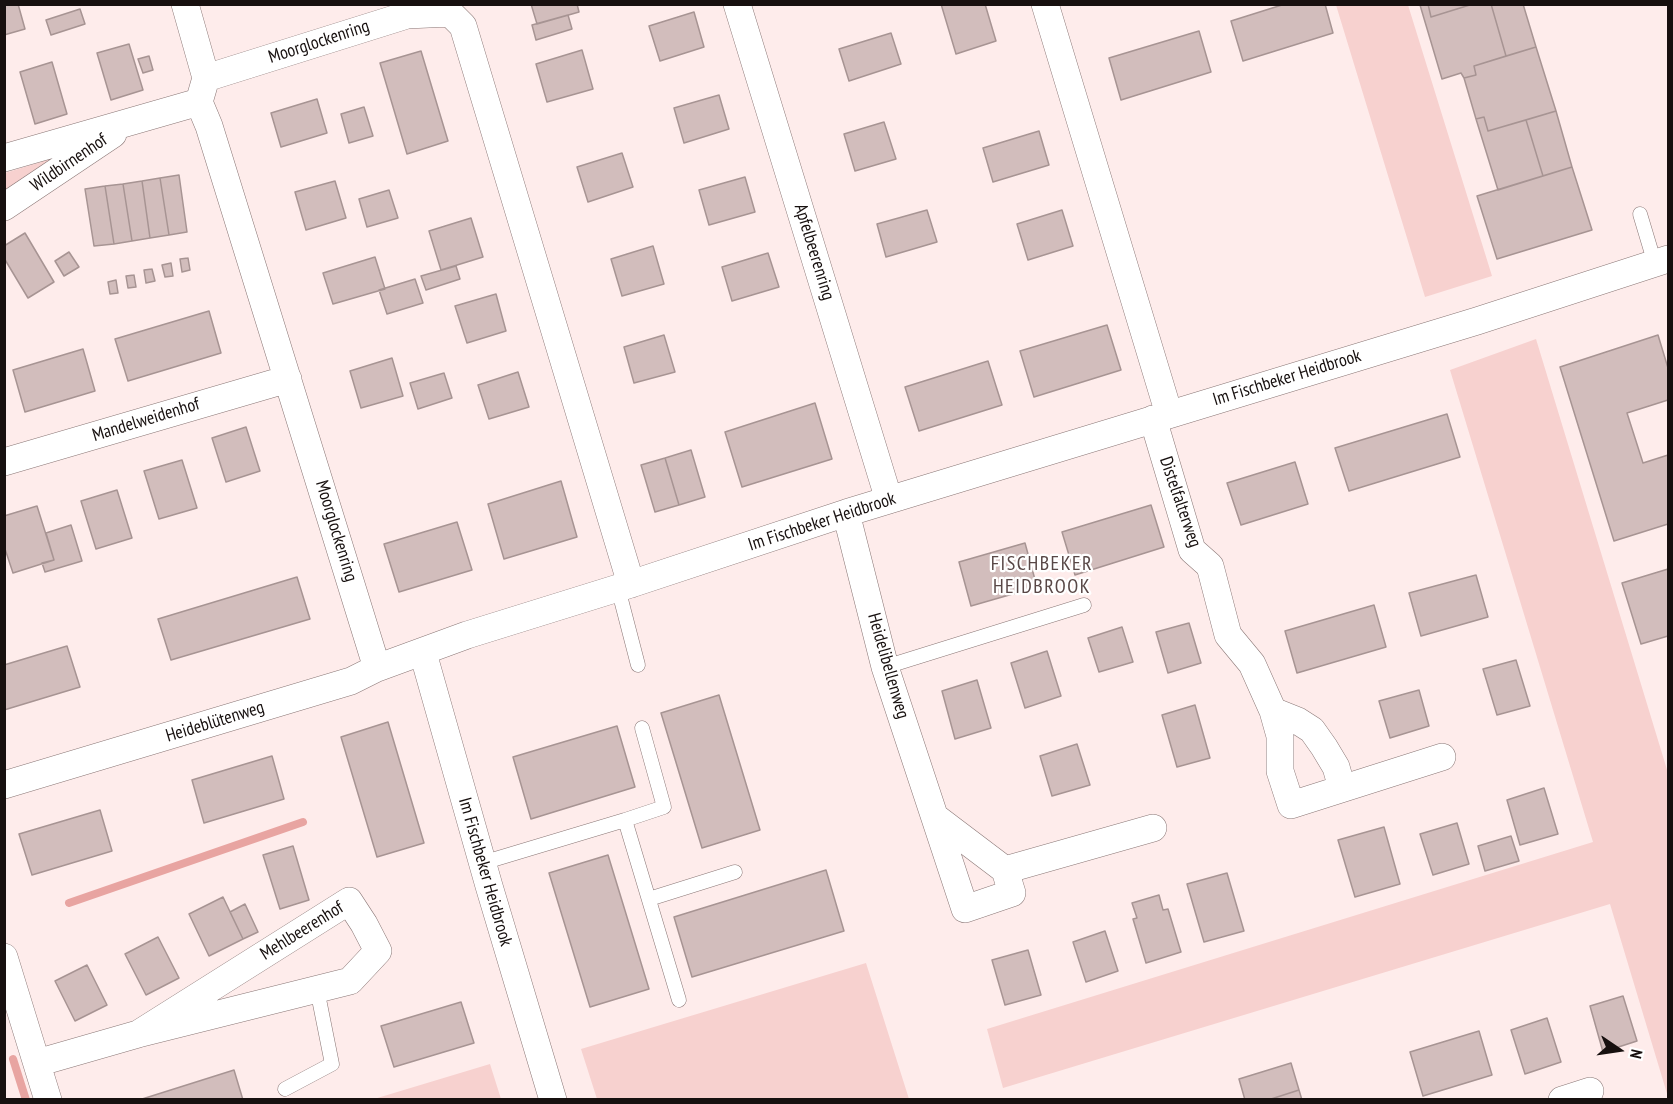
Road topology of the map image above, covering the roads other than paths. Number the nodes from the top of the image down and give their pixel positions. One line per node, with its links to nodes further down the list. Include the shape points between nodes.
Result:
1 (185, 4): 5 (street)
2 (737, 4): 14 (street, Apfelbeerenring)
3 (1051, 6): 12 (street)
4 (448, 9): 5 (street, Moorglockenring, via 407,15); 16 (street, Moorglockenring, via 463,26)
5 (202, 90): 6 (street, Wildbirnenhof); 11 (street, Moorglockenring, via 209,126)
6 (134, 120): 7 (street, Wildbirnenhof); 8 (street, Wildbirnenhof)
7 (4, 158)
8 (4, 207)
9 (1640, 214): 10 (lane)
10 (1662, 262): 12 (street, Im Fischbeker Heidbrook)
11 (288, 378): 13 (street, Mandelweidenhof); 21 (street, Moorglockenring)
12 (1161, 417): 14 (street, Im Fischbeker Heidbrook); 22 (street, Distelfalterweg, via 1192,550 1210,566 1228,635 1252,664)
13 (4, 462)
14 (889, 500): 15 (street, Im Fischbeker Heidbrook)
15 (846, 513): 16 (street, Im Fischbeker Heidbrook); 20 (street, Heidelibellenweg)
16 (624, 586): 18 (street, Im Fischbeker Heidbrook, via 467,635); 19 (lane)
17 (1084, 605): 20 (lane)
18 (423, 653): 21 (street, Heideblütenweg); 30 (street, Im Fischbeker Heidbrook)
19 (638, 665)
20 (885, 667): 27 (street, Heidelibellenweg)
21 (378, 668): 25 (street, Heideblütenweg, via 351,681)
22 (1273, 711): 26 (street, via 1312,730 1336,767); 26 (street, Distelfalterweg, via 1280,736 1280,771 1291,805)
23 (642, 728): 28 (lane, via 664,807)
24 (1442, 756): 26 (street, Distelfalterweg)
25 (4, 785)
26 (1342, 788)
27 (935, 817): 31 (street); 31 (street, Heidelibellenweg, via 965,909 1012,894)
28 (625, 820): 30 (lane); 33 (lane)
29 (1153, 828): 31 (street)
30 (482, 863): 43 (street, Im Fischbeker Heidbrook)
31 (1005, 870)
32 (735, 872): 33 (lane)
33 (649, 899): 36 (lane)
34 (4, 957): 38 (street)
35 (316, 989): 37 (street, Mehlbeerenhof); 37 (street, Mehlbeerenhof, via 350,981 378,951 349,901); 40 (lane, via 332,1065)
36 (679, 1000)
37 (138, 1034): 39 (street, Mehlbeerenhof)
38 (16, 1035): 39 (street)
39 (37, 1063): 42 (street)
40 (285, 1089)
41 (1590, 1091): 44 (street)
42 (48, 1100)
43 (553, 1100)
44 (1562, 1100)

